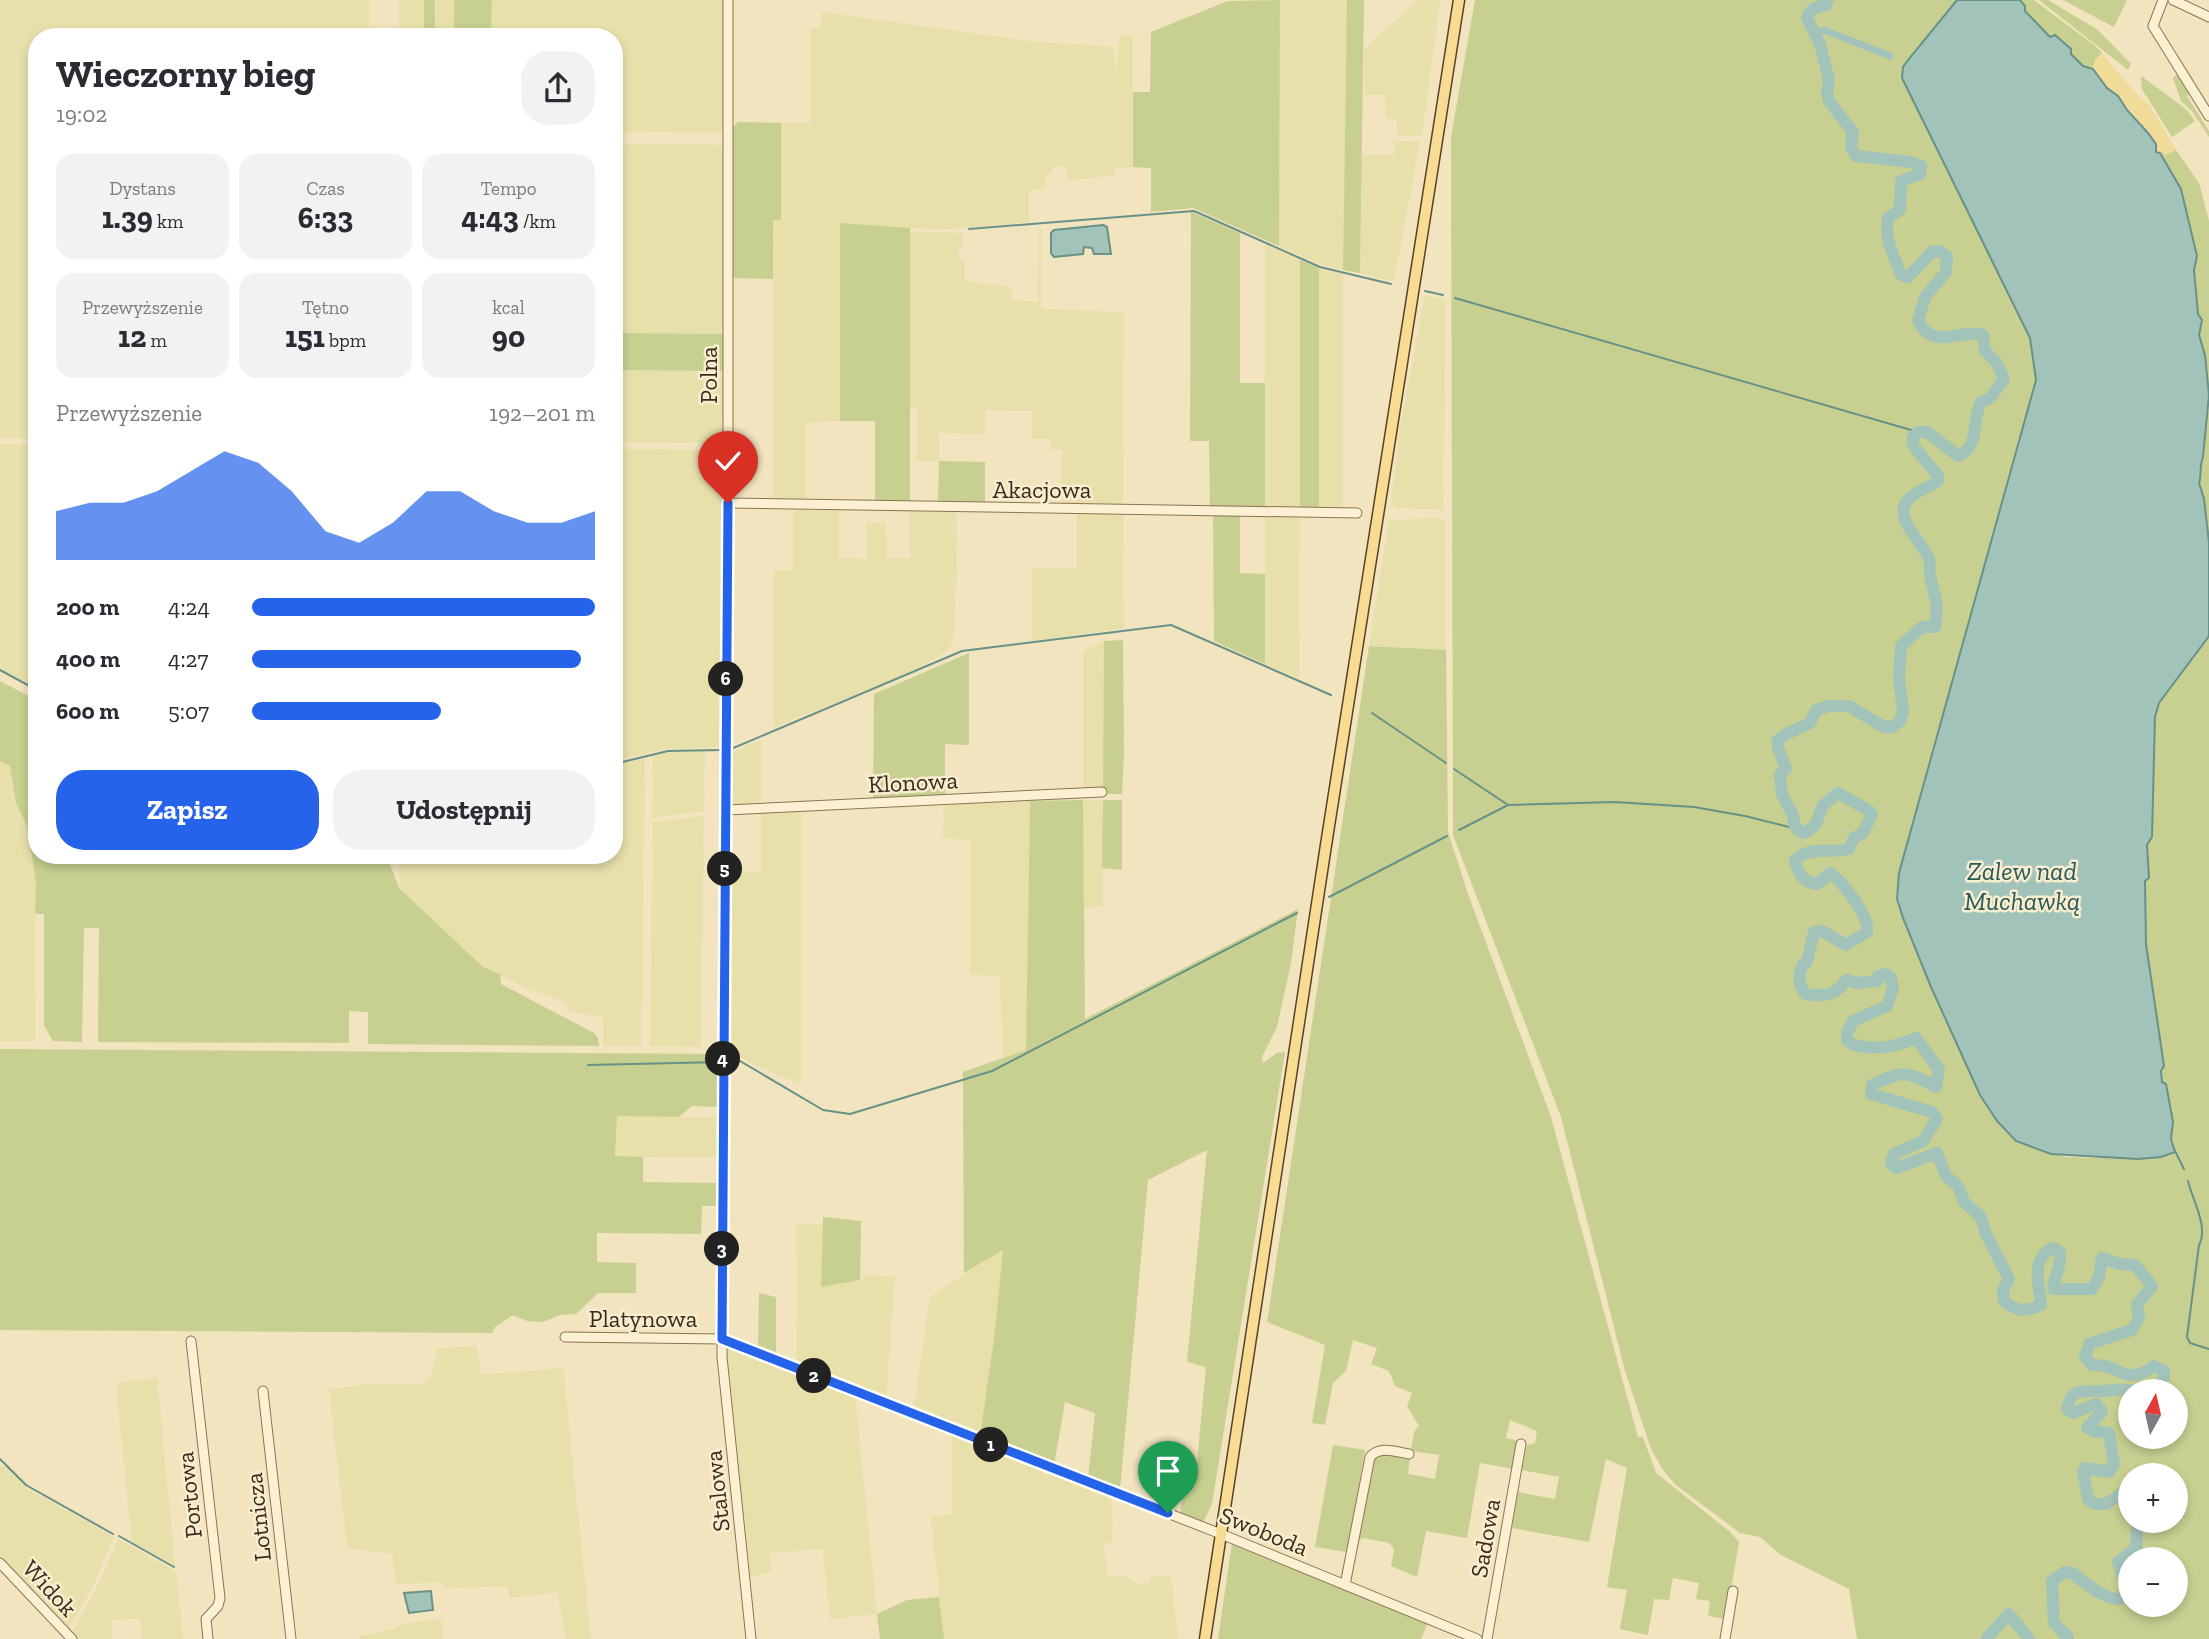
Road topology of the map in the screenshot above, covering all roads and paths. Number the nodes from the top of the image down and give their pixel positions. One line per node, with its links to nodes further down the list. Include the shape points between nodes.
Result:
1 (727, 0): 7 (street, Polna)
2 (1459, 0): 17 (main road)
3 (2163, 0): 6 (street, via 2153,26)
4 (2173, 0): 5 (street)
5 (2209, 18)
6 (2209, 116)
7 (728, 503): 8 (street, Akacjowa); 10 (street, Polna)
8 (1357, 513)
9 (1102, 792): 10 (street, Klonowa)
10 (726, 810): 12 (street, Polna)
11 (565, 1337): 12 (street, Platynowa)
12 (722, 1339): 17 (street, Swoboda); 24 (street, Stalowa)
13 (191, 1341): 22 (street, Portowa, via 220,1598 206,1619)
14 (263, 1391): 23 (street, Lotnicza)
15 (1521, 1444): 27 (street, Sadowa)
16 (1409, 1454): 19 (street, via 1381,1450 1370,1457)
17 (1221, 1534): 19 (street, Swoboda); 25 (main road)
18 (0, 1563): 21 (street, Widok)
19 (1345, 1585): 26 (street, Swoboda)
20 (1733, 1591): 28 (street)
21 (72, 1639)
22 (208, 1639)
23 (291, 1639)
24 (751, 1639)
25 (1205, 1639)
26 (1477, 1639)
27 (1487, 1639)
28 (1725, 1639)

